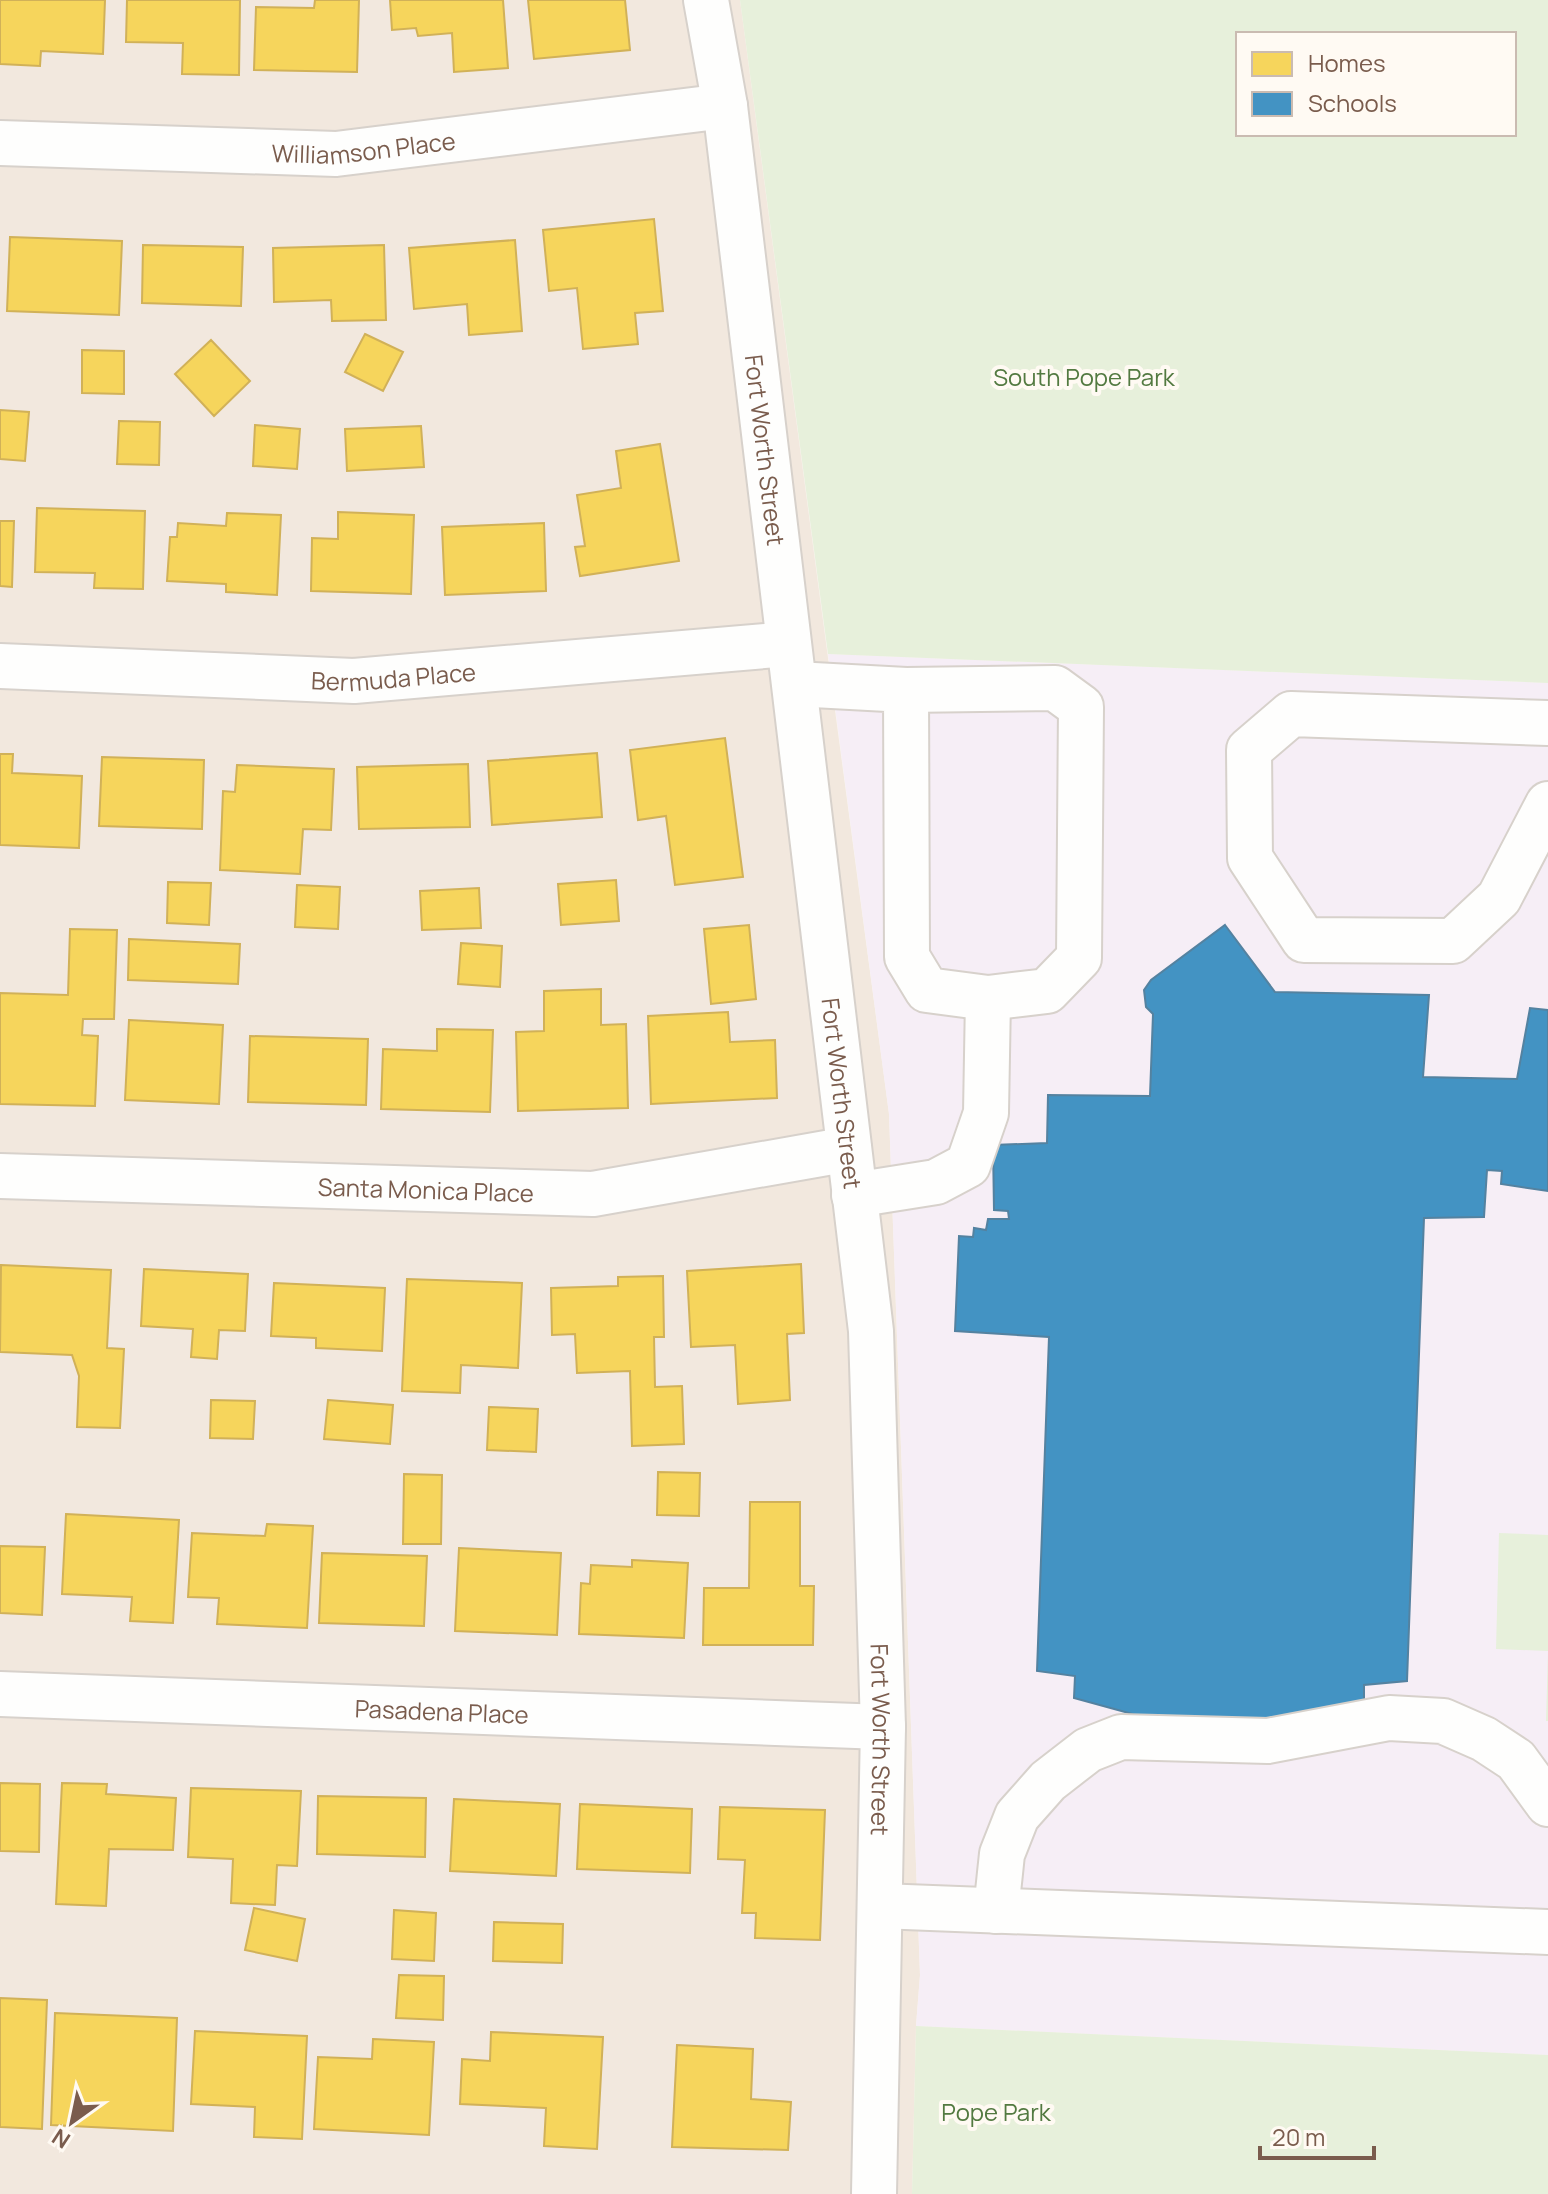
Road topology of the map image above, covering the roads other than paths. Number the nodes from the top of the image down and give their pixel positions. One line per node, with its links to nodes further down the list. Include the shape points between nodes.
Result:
1 (706, 0): 2 (street, Fort Worth Street)
2 (725, 106): 3 (street, Williamson Place, via 336,154); 4 (street, Fort Worth Street)
3 (0, 143)
4 (792, 664): 5 (street, Bermuda Place, via 354,681); 6 (street, Bermuda Place); 10 (street, Fort Worth Street)
5 (0, 666)
6 (906, 690): 9 (street, via 907,957 927,990); 9 (street, Bermuda Place, via 1055,688 1081,707 1079,958 1047,991)
7 (1548, 723): 8 (street, via 1291,714 1249,750 1250,858 1304,940 1453,941 1499,898)
8 (1548, 804)
9 (988, 998): 12 (street, via 986,1113 968,1165 936,1182)
10 (849, 1149): 11 (street, Santa Monica Place, via 593,1194); 12 (street, Fort Worth Street)
11 (0, 1176)
12 (854, 1195): 14 (street, Fort Worth Street, via 871,1331)
13 (0, 1694): 14 (street, Pasadena Place)
14 (883, 1727): 16 (street, Fort Worth Street)
15 (1548, 1804): 17 (street, via 1516,1760 1443,1721 1389,1718 1268,1741 1121,1737 1088,1750 1048,1781 1017,1816 1002,1854)
16 (880, 1906): 17 (street); 19 (street, Fort Worth Street)
17 (996, 1911): 18 (street)
18 (1548, 1932)
19 (874, 2194)

